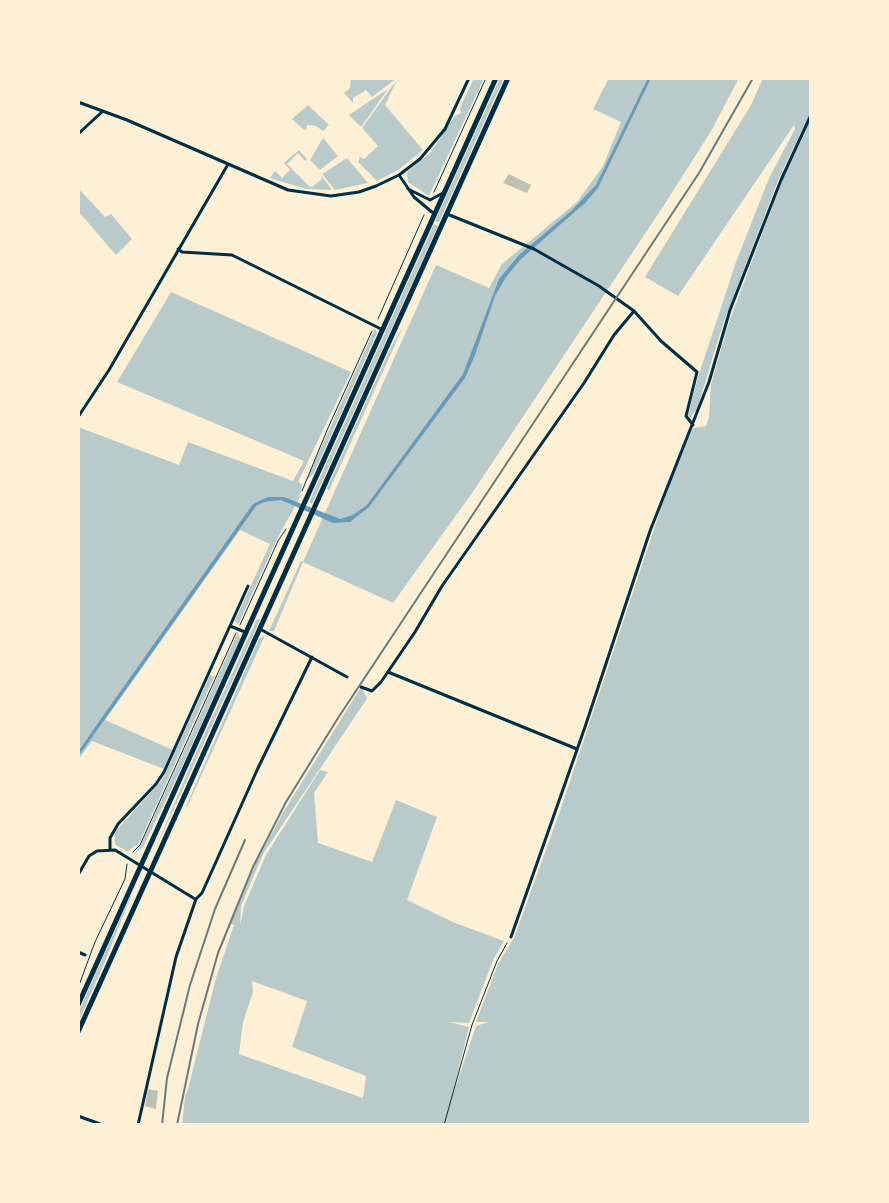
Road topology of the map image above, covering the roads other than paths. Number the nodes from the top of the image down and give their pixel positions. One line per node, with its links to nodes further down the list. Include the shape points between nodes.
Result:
1 (469, 78): 9 (street, via 440,137)
2 (496, 78): 11 (main road)
3 (508, 78): 12 (main road)
4 (78, 102): 5 (street)
5 (103, 111): 7 (street); 8 (street)
6 (811, 115): 18 (street, via 752,252)
7 (78, 134)
8 (228, 164): 9 (street, via 310,195 359,192); 14 (street)
9 (399, 175): 10 (street)
10 (408, 189): 11 (street, via 430,200); 13 (street)
11 (445, 190): 13 (main road)
12 (447, 214): 15 (street, via 534,249); 21 (main road)
13 (434, 216): 16 (main road)
14 (178, 249): 16 (street, via 232,255); 17 (street)
15 (634, 311): 18 (street, via 697,372 686,416); 24 (street)
16 (383, 330): 22 (main road)
17 (78, 417)
18 (693, 425): 27 (street, via 643,549)
19 (248, 586): 20 (street)
20 (230, 626): 22 (street); 28 (street, via 164,772 118,824)
21 (260, 629): 23 (street); 30 (main road)
22 (246, 632): 29 (main road)
23 (312, 657): 25 (street); 32 (street)
24 (387, 672): 26 (street, via 373,690); 27 (street)
25 (347, 677)
26 (361, 687)
27 (577, 749): 33 (street)
28 (110, 849): 29 (street); 31 (street, via 89,856)
29 (141, 865): 30 (street); 36 (main road)
30 (150, 871): 32 (street); 37 (main road)
31 (78, 875)
32 (196, 899): 40 (street, via 176,957)
33 (511, 937)
34 (78, 952): 35 (street)
35 (85, 955)
36 (78, 1005)
37 (78, 1032)
38 (78, 1116): 39 (street)
39 (103, 1125)
40 (138, 1125)

